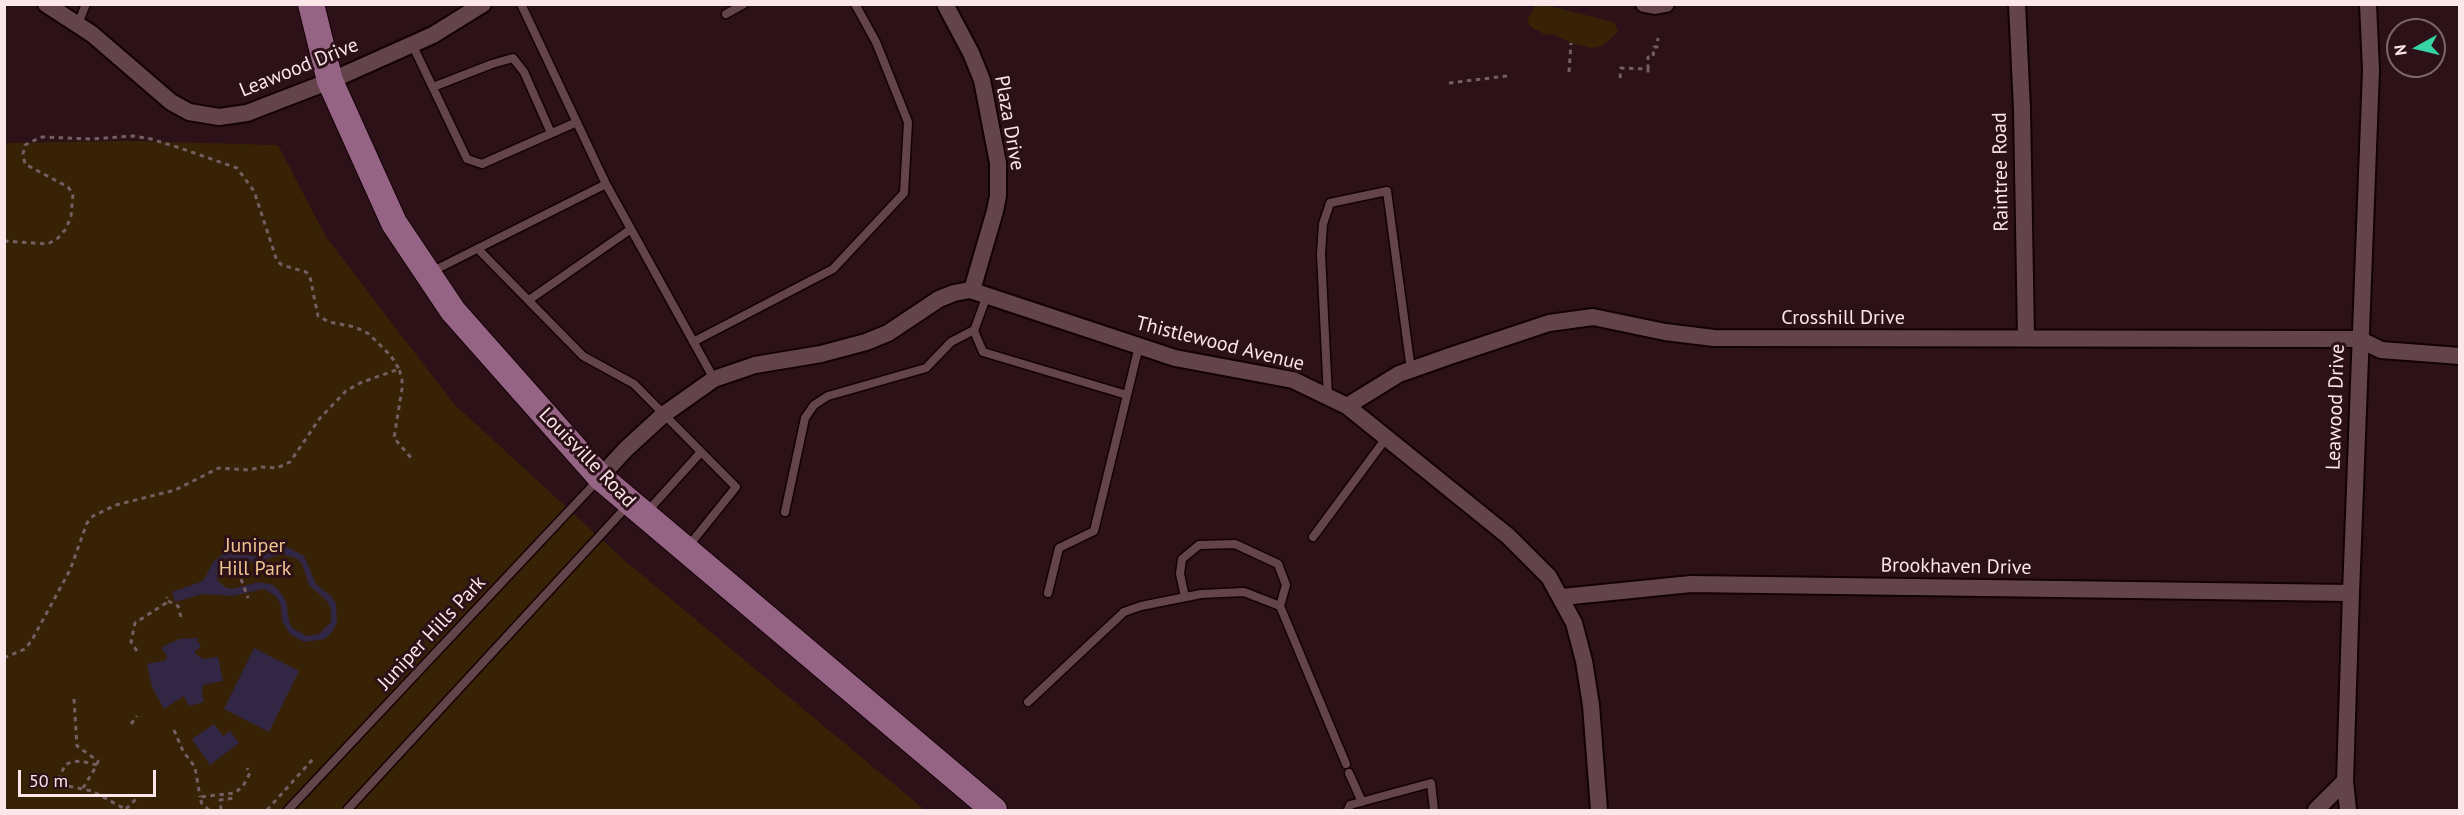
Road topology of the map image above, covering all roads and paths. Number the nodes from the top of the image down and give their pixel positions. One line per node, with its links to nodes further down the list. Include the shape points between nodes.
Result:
1 (46, 4): 14 (street, Leawood Drive)
2 (86, 4): 14 (lane)
3 (311, 4): 21 (main road, Louisville Road)
4 (483, 4): 17 (street, Leawood Drive)
5 (521, 4): 24 (lane)
6 (744, 4): 13 (lane)
7 (855, 4): 36 (lane, via 876,42 908,122 904,193 833,269)
8 (945, 4): 31 (street, Plaza Drive, via 982,80 998,163 998,196)
9 (1644, 4): 10 (street)
10 (1666, 4)
11 (2017, 4): 34 (street, Raintree Road)
12 (2368, 4): 35 (street, Leawood Drive, via 2371,70)
13 (726, 14)
14 (78, 24): 21 (street, Leawood Drive, via 171,102 208,117 247,113)
15 (1658, 38): 20 (path, via 1653,57 1648,57 1648,71 1621,68)
16 (1571, 43): 18 (path)
17 (412, 44): 21 (street, Leawood Drive); 23 (lane)
18 (1569, 72)
19 (1508, 76): 22 (path)
20 (1620, 78)
21 (330, 81): 30 (main road, Louisville Road, via 394,223)
22 (1449, 83)
23 (433, 87): 25 (lane, via 513,58 524,72); 25 (lane, via 466,159 482,164)
24 (577, 122): 25 (lane); 26 (lane)
25 (551, 133)
26 (606, 184): 27 (lane); 29 (lane)
27 (631, 229): 32 (lane); 36 (lane)
28 (4, 241): 39 (path, via 48,244 66,229 71,216 73,194 68,187 25,164 25,145 42,137 133,136 180,148 237,168 254,191 277,261 310,277 318,315 369,334)
29 (478, 249): 30 (lane); 32 (lane)
30 (428, 274): 49 (main road, Louisville Road, via 453,311)
31 (980, 293): 33 (lane); 37 (street, Thistlewood Avenue); 41 (street, via 954,293 939,299 888,333 866,342 755,365)
32 (529, 300): 45 (lane, via 583,356 634,384)
33 (974, 330): 42 (lane, via 983,352); 51 (lane, via 951,342 926,368 828,396 814,405 805,418)
34 (2026, 338): 35 (street, Crosshill Drive); 40 (street, Crosshill Drive, via 1714,338 1593,317 1549,323)
35 (2359, 339): 38 (street, via 2381,350); 56 (street, Leawood Drive)
36 (693, 342): 41 (lane)
37 (1139, 346): 42 (lane); 43 (street, Thistlewood Avenue, via 1175,358 1293,380)
38 (2460, 356)
39 (399, 369): 48 (path, via 402,389 394,438); 63 (path, via 346,391 320,418 290,462 277,468 219,468 175,490 116,505 93,516 70,570 32,640 25,649)
40 (1411, 370): 43 (lane, via 1387,191 1330,203 1323,224 1321,254); 44 (street, Crosshill Drive)
41 (714, 379): 45 (street)
42 (1127, 395): 55 (lane, via 1094,531 1059,548)
43 (1328, 397): 44 (street, Thistlewood Avenue)
44 (1347, 406): 46 (street, Thistlewood Avenue)
45 (663, 415): 47 (lane); 49 (street)
46 (1386, 437): 52 (lane); 58 (street, Thistlewood Avenue, via 1508,536)
47 (700, 452): 50 (lane); 53 (lane, via 736,487)
48 (413, 460)
49 (600, 477): 50 (main road, Louisville Road); 82 (lane, Juniper Hills Park)
50 (637, 509): 53 (main road, Louisville Road); 83 (lane)
51 (785, 512)
52 (1313, 537)
53 (685, 550): 84 (main road, Louisville Road)
54 (242, 579): 59 (path)
55 (1048, 593)
56 (2350, 593): 58 (street, Brookhaven Drive, via 1691,584); 72 (street, Leawood Drive)
57 (1185, 597): 60 (lane, via 1244,592); 60 (lane, via 1180,574 1182,559 1198,545 1235,544 1278,564 1286,585); 65 (lane, via 1124,612)
58 (1562, 597): 87 (street, Thistlewood Avenue, via 1584,661)
59 (248, 598)
60 (1280, 606): 77 (lane)
61 (182, 621): 62 (path, via 178,606 168,599 135,623 131,642)
62 (137, 651)
63 (4, 658)
64 (74, 699): 70 (path, via 77,746 98,761)
65 (1028, 702)
66 (138, 716): 67 (path)
67 (131, 724)
68 (174, 730): 75 (path, via 195,766)
69 (313, 759): 81 (path)
70 (97, 765): 73 (path); 73 (path, via 71,762 61,771 58,781 63,785)
71 (247, 768): 75 (path, via 250,773 234,793)
72 (2345, 781): 88 (street); 89 (street, Leawood Drive)
73 (83, 788): 78 (path)
74 (138, 797): 78 (path)
75 (200, 797): 79 (path)
76 (235, 798): 80 (path, via 220,800)
77 (1362, 802): 85 (lane, via 1350,805); 86 (lane, via 1431,783)
78 (127, 810)
79 (209, 810)
80 (221, 810)
81 (267, 810)
82 (288, 810)
83 (347, 810)
84 (994, 810)
85 (1348, 810)
86 (1434, 810)
87 (1599, 810)
88 (2316, 810)
89 (2348, 810)

